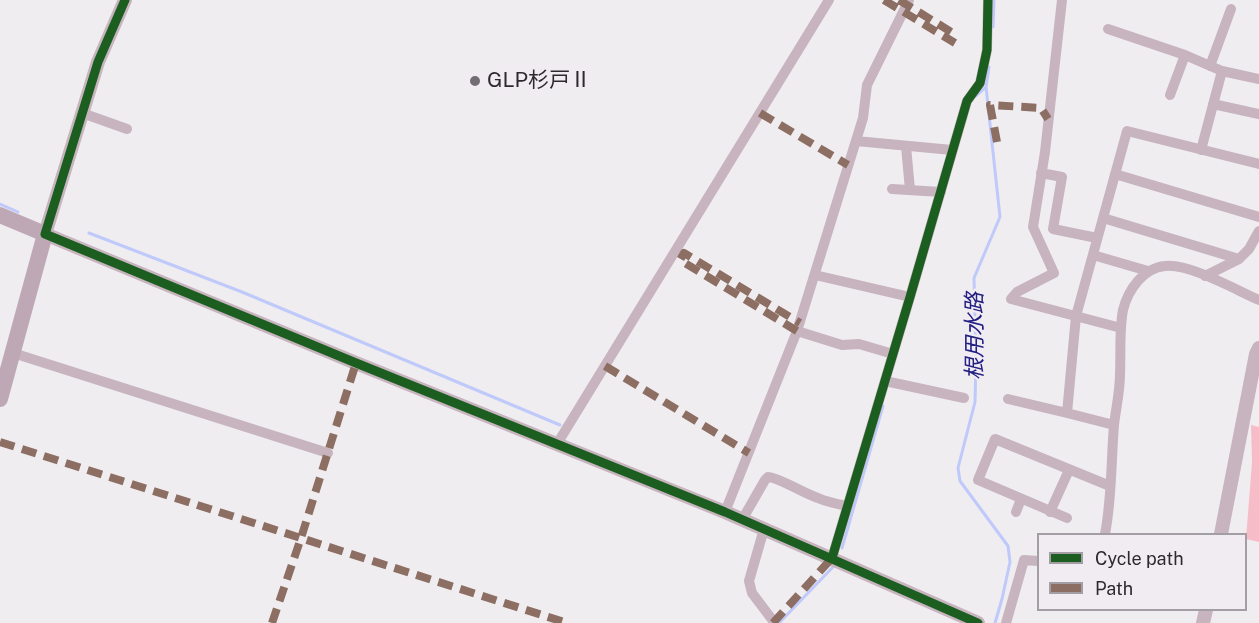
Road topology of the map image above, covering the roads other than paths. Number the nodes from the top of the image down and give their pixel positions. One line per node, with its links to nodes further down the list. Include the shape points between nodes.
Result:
1 (125, 0): 14 (street, via 98,62)
2 (829, 0): 53 (street)
3 (909, 0): 17 (street, via 867,86)
4 (988, 0): 19 (street, via 987,50 980,83 967,101)
5 (1062, 0): 22 (street)
6 (1232, 9): 9 (street)
7 (1108, 28): 8 (street)
8 (1185, 55): 9 (street); 12 (street)
9 (1210, 66): 10 (street)
10 (1222, 71): 11 (street); 13 (street)
11 (1259, 79)
12 (1170, 95)
13 (1214, 104): 15 (street); 20 (street)
14 (82, 113): 16 (street); 31 (street)
15 (1259, 114)
16 (127, 129)
17 (856, 141): 18 (street); 36 (street)
18 (906, 146): 19 (street); 25 (street)
19 (952, 150): 26 (street)
20 (1201, 150): 21 (street); 23 (street, via 1127,131)
21 (1259, 164)
22 (1041, 173): 32 (street, via 1062,177 1053,229); 40 (street, via 1033,228 1054,273 1011,299)
23 (1115, 174): 28 (street); 29 (street)
24 (891, 189): 25 (street)
25 (910, 190): 26 (street)
26 (941, 192): 38 (street)
27 (0, 215): 31 (main road)
28 (1259, 217)
29 (1103, 218): 32 (street); 34 (street)
30 (1259, 231): 34 (street)
31 (45, 234): 44 (main road); 53 (street)
32 (1097, 238): 33 (street)
33 (1093, 255): 35 (street); 40 (street)
34 (1239, 259): 37 (street)
35 (1149, 271): 37 (street, via 1176,266); 41 (street, via 1130,293)
36 (815, 275): 38 (street); 42 (street)
37 (1205, 276): 39 (street)
38 (910, 297): 45 (street)
39 (1259, 300)
40 (1076, 316): 41 (street); 51 (street)
41 (1121, 328): 52 (street)
42 (797, 331): 45 (street, via 842,345 859,344); 59 (street)
43 (1259, 348): 48 (street)
44 (13, 353): 49 (main road); 54 (street)
45 (893, 354): 46 (street)
46 (888, 382): 47 (street); 58 (street)
47 (964, 398)
48 (1254, 398): 66 (street)
49 (0, 399)
50 (1008, 399): 51 (street)
51 (1068, 413): 52 (street)
52 (1114, 425): 56 (street)
53 (557, 444): 59 (street)
54 (328, 453)
55 (1069, 470): 56 (street); 57 (street, via 995,439 978,480); 61 (street)
56 (1110, 486): 65 (street)
57 (1021, 499): 60 (street); 61 (street)
58 (847, 506): 63 (street, via 768,477); 67 (street)
59 (725, 512): 63 (street)
60 (1017, 512)
61 (1050, 512): 62 (street)
62 (1066, 518)
63 (742, 520): 64 (street)
64 (764, 529): 67 (street); 69 (street, via 749,581 752,593)
65 (1105, 533)
66 (1221, 533)
67 (832, 558): 70 (street)
68 (1037, 561): 71 (street, via 1024,560)
69 (774, 622)
70 (978, 623)
71 (1006, 623)

